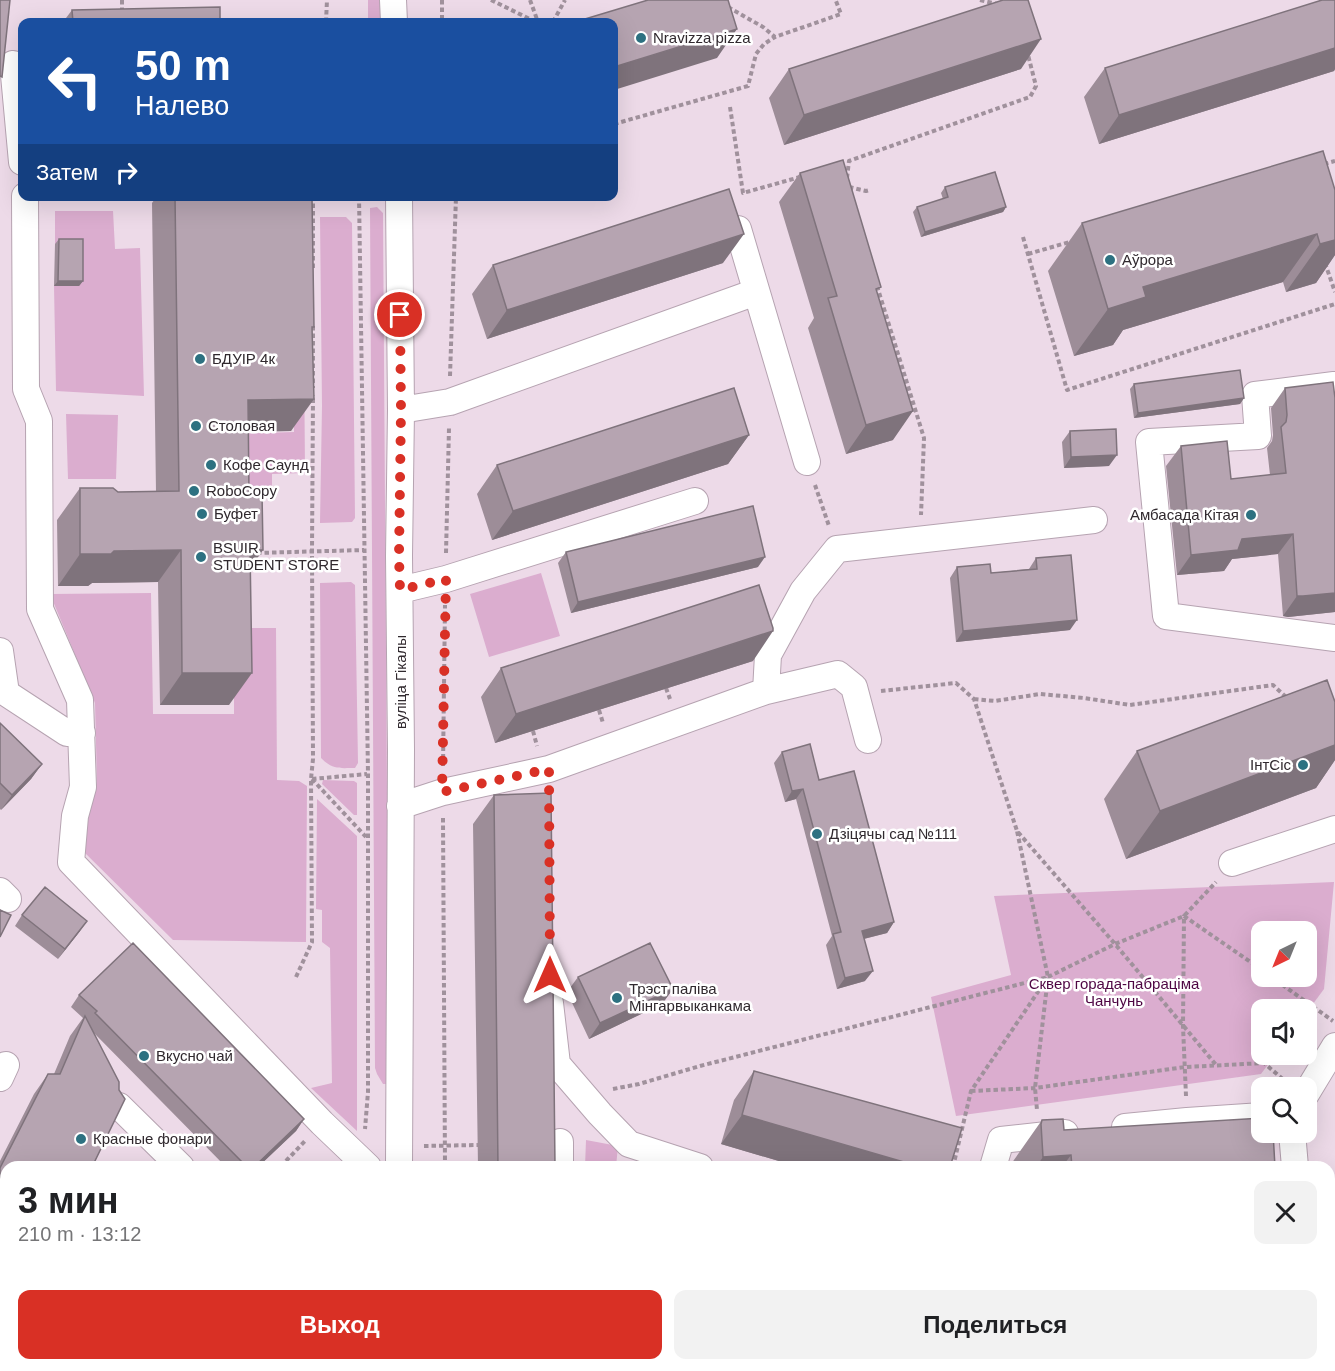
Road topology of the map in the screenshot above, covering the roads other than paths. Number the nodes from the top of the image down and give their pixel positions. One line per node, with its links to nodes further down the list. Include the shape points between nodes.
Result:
1 (393, 0): 2 (street)
2 (394, 18)
3 (14, 64): 4 (street)
4 (18, 113)
5 (25, 201): 18 (street, via 26,389 39,421 40,609 80,700)
6 (399, 201): 10 (street, вуліца Гікалы)
7 (738, 229): 8 (street)
8 (756, 292): 10 (street, via 450,402); 11 (street)
9 (1334, 386): 15 (street, via 1255,395 1258,436 1149,442 1166,616)
10 (401, 410): 14 (street, вуліца Гікалы)
11 (807, 462)
12 (695, 501): 14 (street)
13 (1094, 520): 17 (street, via 837,549 802,591 768,655)
14 (400, 590): 20 (street, вуліца Гікалы)
15 (1335, 638)
16 (0, 651): 18 (street, via 6,693 67,734)
17 (766, 691): 19 (street, via 838,674 854,687); 20 (street, via 549,780 442,792)
18 (82, 733): 32 (street, via 83,787 75,816 71,862)
19 (868, 740)
20 (400, 806): 29 (street, вуліца Гікалы)
21 (1335, 829): 22 (street)
22 (1233, 863)
23 (550, 975): 30 (street, via 557,1064)
24 (1335, 1046): 25 (street)
25 (1316, 1077)
26 (119, 1106): 31 (street)
27 (1251, 1117): 34 (street, via 1000,1140)
28 (1293, 1143): 35 (street)
29 (399, 1156)
30 (627, 1156): 33 (street)
31 (176, 1161)
32 (362, 1161)
33 (660, 1161)
34 (995, 1161)
35 (1294, 1161)

